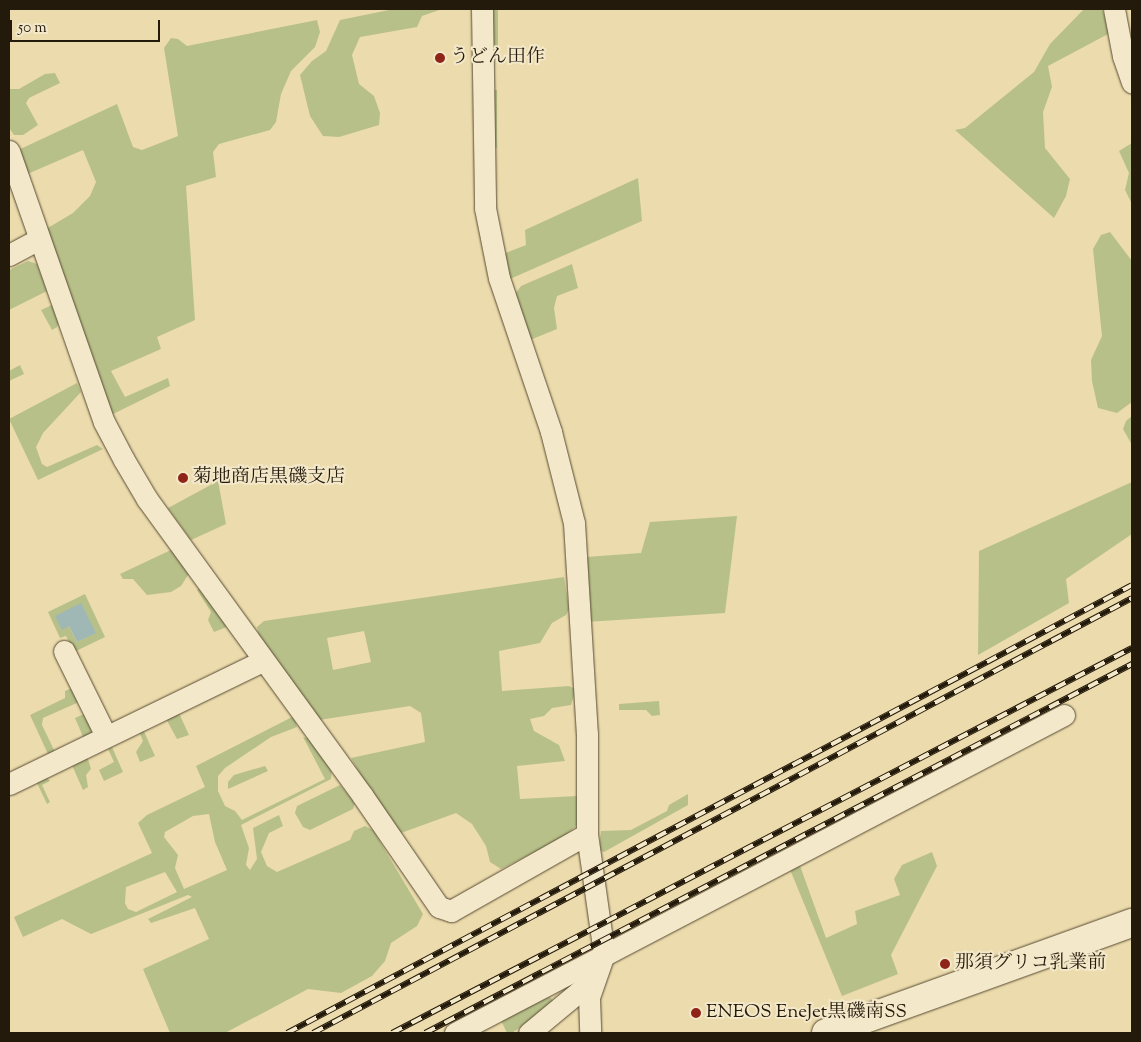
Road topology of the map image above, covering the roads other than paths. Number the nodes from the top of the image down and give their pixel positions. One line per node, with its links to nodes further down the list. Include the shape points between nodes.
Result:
1 (482, 9): 12 (street, via 485,208 498,278 551,432 574,523 587,733)
2 (1114, 9): 3 (street, via 1123,56)
3 (1132, 82)
4 (9, 151): 5 (street)
5 (39, 239): 6 (street); 8 (street, via 104,422 124,460 147,499)
6 (9, 255)
7 (64, 651): 10 (street)
8 (262, 661): 10 (street); 12 (street, via 362,795 438,908 451,912)
9 (1064, 715): 14 (street)
10 (106, 736): 11 (street)
11 (9, 782)
12 (587, 834): 14 (street)
13 (1132, 923): 19 (main road)
14 (604, 954): 15 (street); 16 (street)
15 (594, 979): 17 (street); 18 (street, via 588,1009)
16 (456, 1033)
17 (529, 1033)
18 (590, 1033)
19 (826, 1033)

